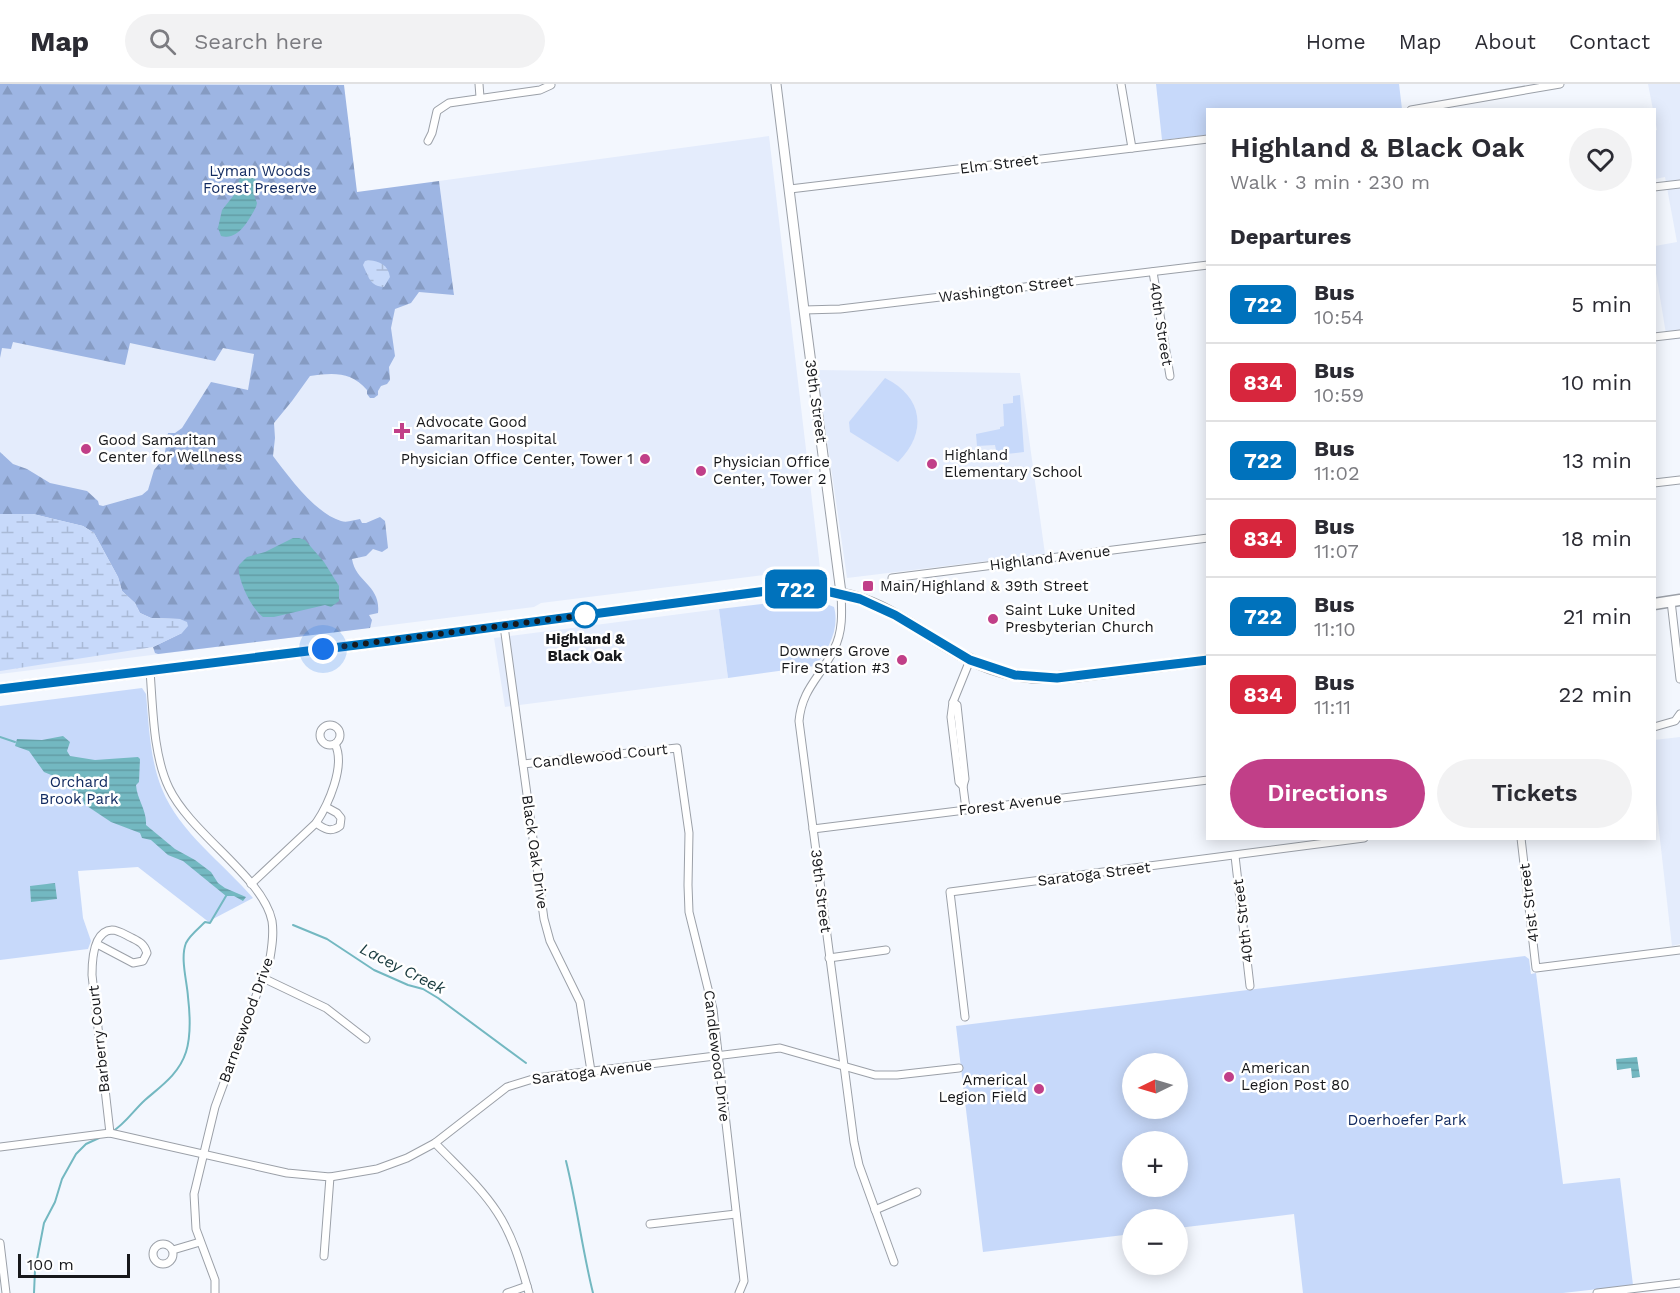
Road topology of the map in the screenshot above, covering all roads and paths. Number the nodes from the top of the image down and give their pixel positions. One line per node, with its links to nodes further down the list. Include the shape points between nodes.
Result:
1 (479, 84): 6 (street)
2 (777, 84): 15 (street, 39th Street)
3 (1121, 84): 12 (street)
4 (1560, 84): 7 (street)
5 (551, 85): 6 (street, via 540,90)
6 (480, 97): 11 (street, via 442,106)
7 (1463, 99): 8 (street); 9 (street)
8 (1420, 108)
9 (1465, 108)
10 (1206, 139): 12 (street, Elm Street)
11 (428, 141)
12 (1132, 148): 15 (street, Elm Street)
13 (1680, 184): 14 (street)
14 (1656, 187)
15 (789, 189): 18 (street, 39th Street)
16 (1206, 265): 17 (street, Washington Street)
17 (1153, 272): 18 (street, Washington Street); 21 (street, 40th Street)
18 (804, 310): 26 (street, 39th Street)
19 (1680, 334): 20 (street)
20 (1656, 337)
21 (1170, 376)
22 (1680, 480): 23 (street)
23 (1656, 483)
24 (1206, 538): 25 (street, Highland Avenue)
25 (892, 578)
26 (841, 593): 29 (main road, via 769,590); 30 (main road, via 880,607); 44 (street, 39th Street, via 843,615 835,648 809,687 800,709)
27 (1675, 601): 28 (main road); 33 (street)
28 (1656, 604)
29 (504, 626): 32 (main road); 39 (street, Black Oak Drive)
30 (970, 660): 31 (main road, via 1015,675 1044,678); 42 (street, via 951,717)
31 (1206, 660)
32 (150, 671): 34 (main road); 48 (street, Barneswood Drive, via 158,752 168,787 187,817)
33 (1680, 679)
34 (0, 689)
35 (1680, 714): 36 (street, via 1675,722)
36 (1656, 727)
37 (335, 744): 41 (street, via 337,775)
38 (677, 748): 39 (street, Candlewood Court); 57 (street, Candlewood Drive, via 689,833 689,912 709,987)
39 (523, 765): 60 (street, Black Oak Drive, via 544,919 550,941 580,1002)
40 (1206, 780): 42 (street, Forest Avenue)
41 (326, 807): 43 (street); 43 (street, via 337,813 340,826 327,830)
42 (966, 809): 44 (street, Forest Avenue)
43 (315, 823): 48 (street)
44 (813, 829): 52 (street, 39th Street)
45 (1350, 840): 47 (street, Saratoga Street)
46 (1521, 840): 51 (street, 41st Street, via 1536,968)
47 (1235, 856): 54 (street, 40th Street); 55 (street, Saratoga Street, via 950,892)
48 (251, 884): 53 (street, Barneswood Drive, via 272,922 272,945)
49 (97, 944): 49 (street, via 133,963 143,962 147,953 142,944 118,931 106,931); 61 (street, Barberry Court, via 92,975)
50 (886, 950): 52 (street)
51 (1680, 950)
52 (829, 958): 58 (street, 39th Street)
53 (263, 978): 56 (street, via 326,1008); 64 (street, Barneswood Drive, via 215,1107)
54 (1250, 986)
55 (965, 1017)
56 (366, 1039)
57 (718, 1056): 58 (street, Saratoga Avenue, via 780,1048); 60 (street, Saratoga Avenue); 68 (street, Candlewood Drive)
58 (843, 1066): 59 (street, Saratoga Avenue, via 884,1076); 67 (street, 39th Street, via 856,1154)
59 (959, 1068)
60 (591, 1071): 62 (street, Saratoga Avenue, via 536,1078 507,1087)
61 (110, 1134): 63 (street, Saratoga Avenue); 64 (street, Saratoga Avenue)
62 (435, 1143): 65 (street, Saratoga Avenue, via 385,1166); 76 (street, via 497,1212 515,1249)
63 (0, 1147)
64 (203, 1155): 65 (street, Saratoga Avenue, via 287,1173); 70 (street, Barneswood Drive, via 194,1194)
65 (330, 1177): 73 (street)
66 (917, 1192): 67 (street)
67 (875, 1210): 74 (street, 39th Street)
68 (736, 1214): 69 (street); 80 (street, Candlewood Drive, via 744,1281)
69 (650, 1224)
70 (200, 1242): 72 (street); 78 (street, Barneswood Drive, via 215,1280)
71 (0, 1243): 77 (street)
72 (172, 1250)
73 (324, 1256)
74 (894, 1262)
75 (1680, 1283): 81 (street)
76 (528, 1290): 79 (street)
77 (6, 1293)
78 (215, 1293)
79 (507, 1293)
80 (739, 1293)
81 (1597, 1293)

